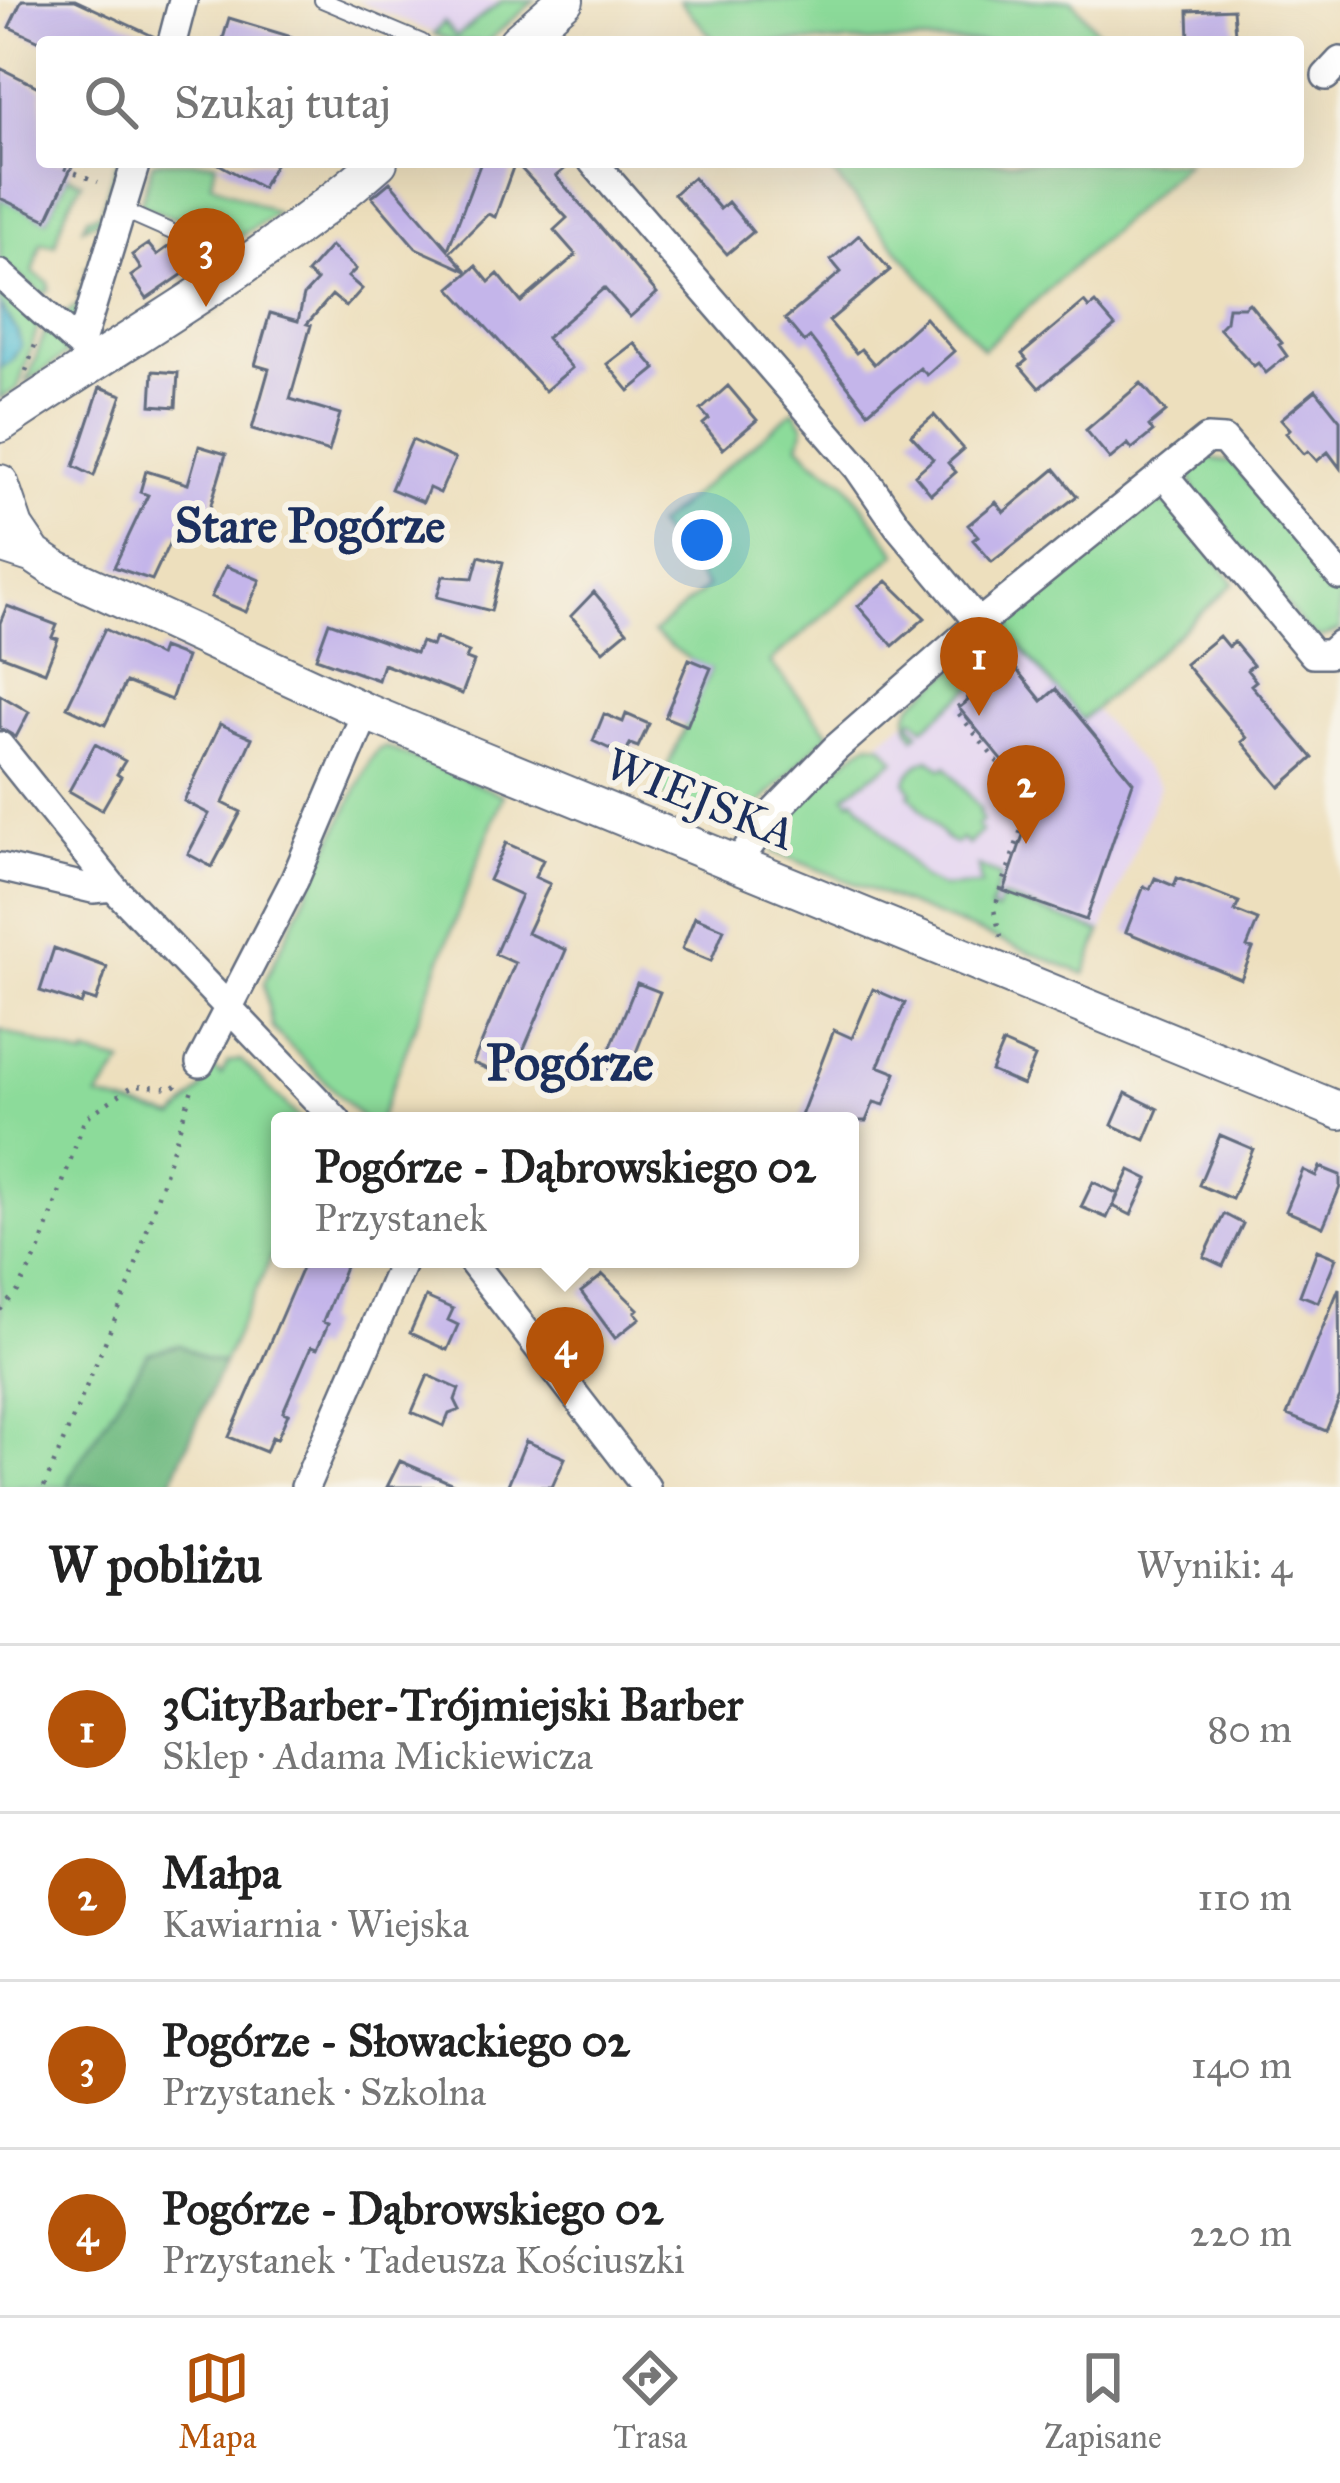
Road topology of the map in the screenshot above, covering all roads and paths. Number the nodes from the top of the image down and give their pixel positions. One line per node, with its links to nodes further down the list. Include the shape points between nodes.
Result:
1 (183, 0): 4 (street)
2 (322, 0): 5 (lane)
3 (565, 0): 6 (street)
4 (174, 36)
5 (408, 36)
6 (524, 36)
7 (64, 168): 11 (path)
8 (134, 168): 12 (street)
9 (372, 168): 13 (street)
10 (598, 168): 23 (street, via 858,468)
11 (98, 182)
12 (122, 210): 13 (lane); 16 (street)
13 (245, 263): 16 (street)
14 (0, 274): 15 (street)
15 (46, 314): 16 (street); 17 (path)
16 (88, 352): 18 (street)
17 (25, 373)
18 (0, 424)
19 (1163, 474): 22 (street, via 1207,439 1224,440); 23 (street); 24 (street, via 1313,654)
20 (0, 483): 21 (street, via 15,527)
21 (11, 551): 26 (street, WIEJSKA)
22 (1340, 576)
23 (979, 623): 28 (street, via 836,748)
24 (1340, 644)
25 (1016, 658): 31 (path, via 955,709 1030,803 994,910)
26 (366, 712): 28 (street, WIEJSKA); 32 (street)
27 (0, 746): 30 (street)
28 (736, 864): 34 (street, WIEJSKA)
29 (0, 867): 30 (street)
30 (113, 887): 32 (street)
31 (1007, 949)
32 (228, 1010): 33 (street); 35 (street)
33 (200, 1063): 38 (path, via 173,1088 134,1085 85,1118 40,1249); 40 (path, via 130,1283)
34 (1340, 1111)
35 (329, 1112)
36 (400, 1268): 41 (street)
37 (477, 1268): 39 (street)
38 (0, 1310)
39 (637, 1482)
40 (44, 1487)
41 (305, 1487)

